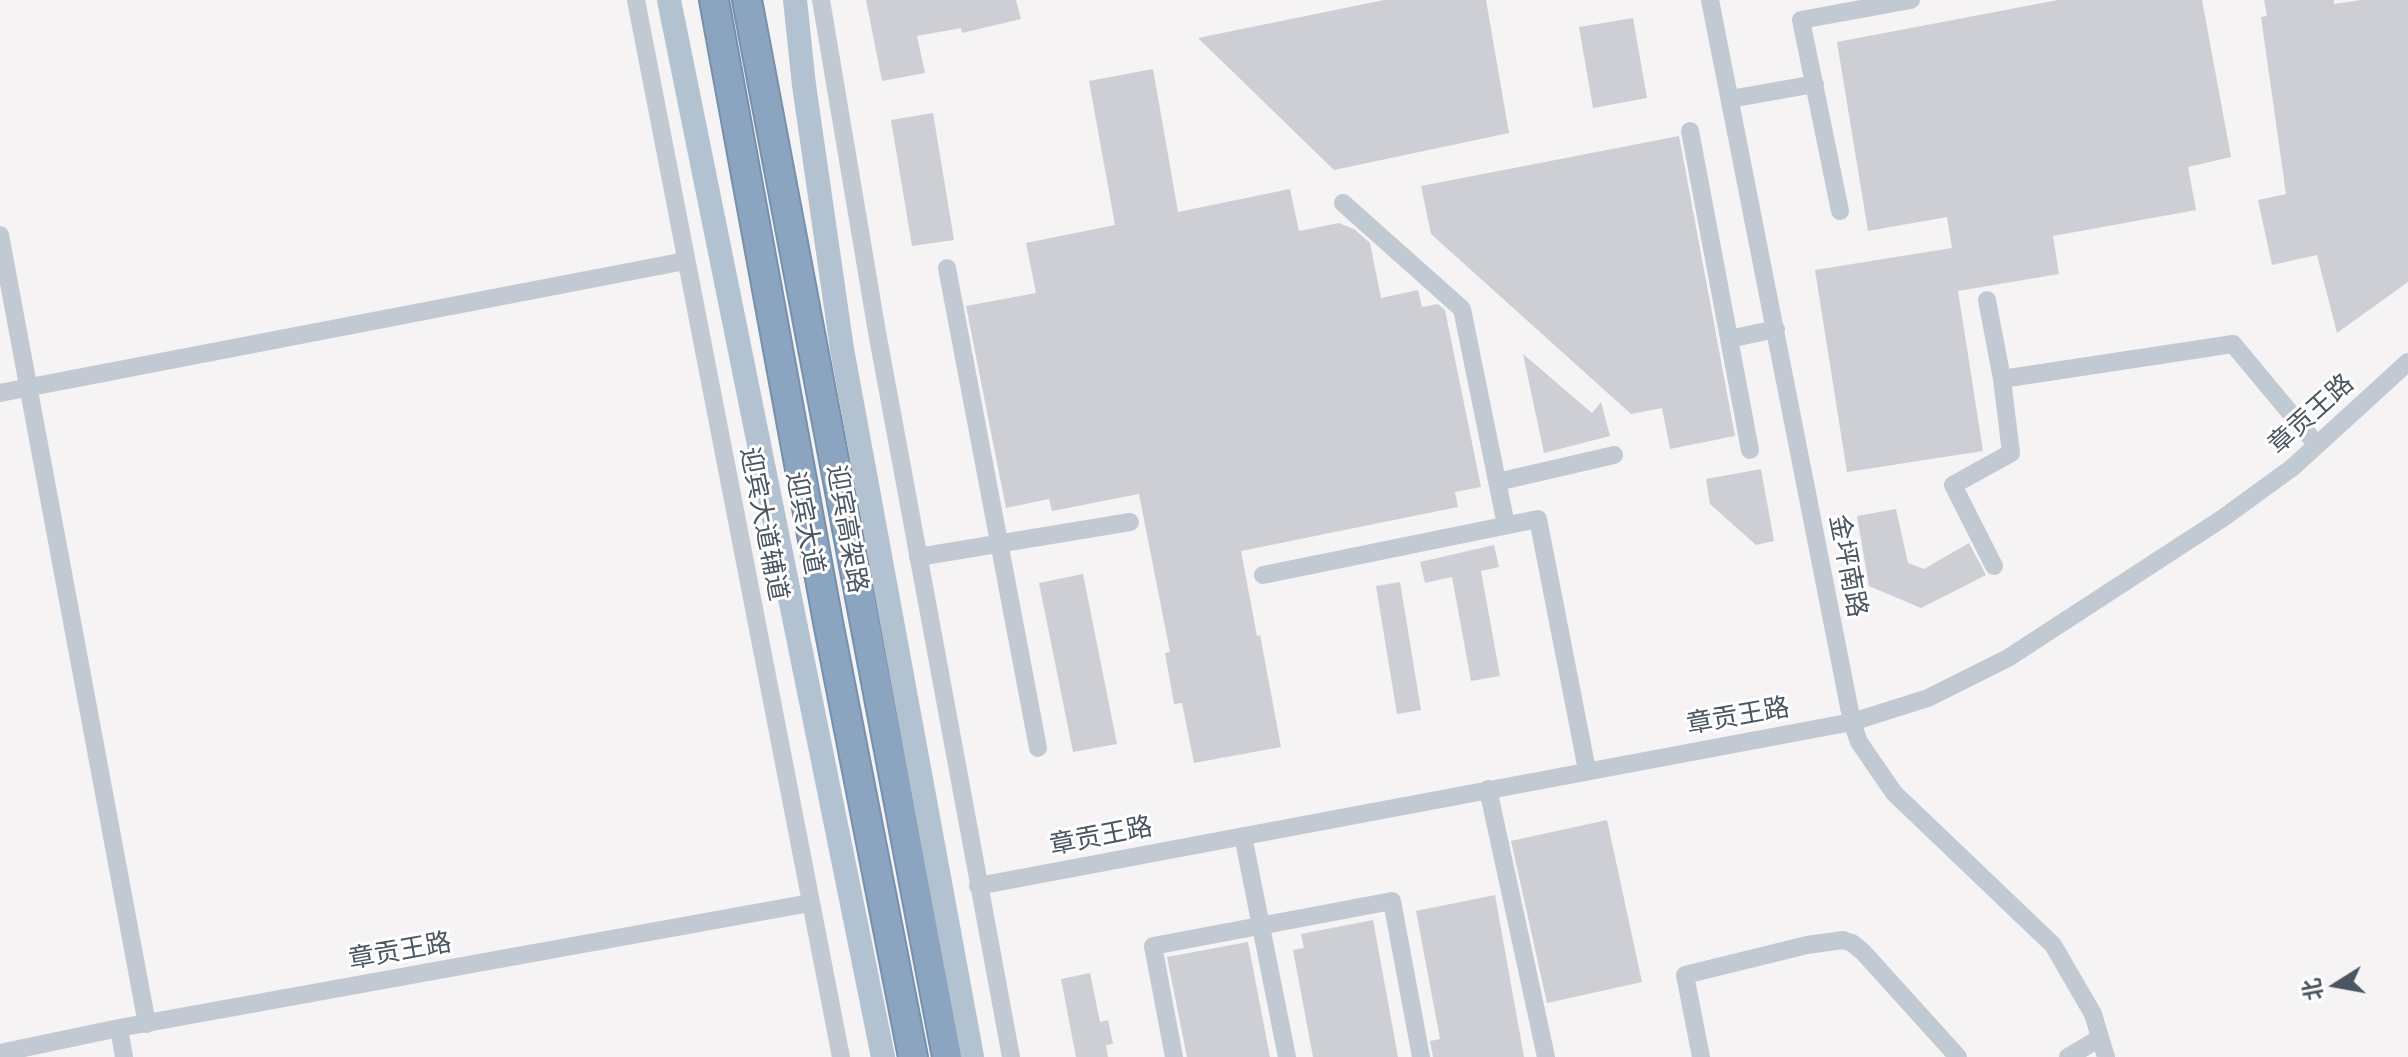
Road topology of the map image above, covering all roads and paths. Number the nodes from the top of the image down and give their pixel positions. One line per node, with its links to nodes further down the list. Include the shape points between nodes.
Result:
1 (636, 0): 17 (street, 迎宾大道辅道)
2 (669, 0): 52 (main road, 迎宾大道)
3 (697, 0): 23 (highway)
4 (714, 0): 23 (highway, 迎宾高架路)
5 (747, 0): 22 (highway, 迎宾高架路)
6 (767, 0): 22 (highway)
7 (795, 0): 55 (main road, via 842,349)
8 (821, 0): 35 (street)
9 (1710, 0): 12 (street, 金坪南路)
10 (1911, 0): 11 (street, via 1801,20)
11 (1815, 84): 12 (street); 15 (street)
12 (1730, 99): 20 (street, 金坪南路)
13 (1690, 131): 21 (street)
14 (1343, 203): 31 (street, via 1462,309)
15 (1840, 211)
16 (0, 235): 26 (street)
17 (685, 261): 26 (street); 44 (street, 迎宾大道辅道)
18 (947, 268): 34 (street)
19 (1987, 300): 25 (street)
20 (1776, 329): 21 (street); 38 (street, 金坪南路)
21 (1729, 339): 29 (street)
22 (813, 344): 54 (highway, 迎宾高架路)
23 (777, 353): 53 (highway, 迎宾高架路)
24 (2408, 362): 28 (street, 章贡王路)
25 (2002, 379): 28 (street, via 2233,344); 36 (street, via 2011,453 1953,485)
26 (28, 386): 27 (street); 46 (street)
27 (0, 393)
28 (2317, 445): 38 (street, 章贡王路, via 2223,518 2008,658 1928,698)
29 (1750, 450)
30 (1614, 455): 31 (street)
31 (1497, 482): 33 (street)
32 (1130, 522): 34 (street)
33 (1506, 525): 37 (street); 40 (street, via 1538,519)
34 (999, 543): 35 (street); 39 (street)
35 (918, 557): 43 (street)
36 (1994, 566)
37 (1263, 575)
38 (1852, 722): 40 (street, 章贡王路); 48 (street, 金坪南路, via 1859,742 1894,793 2053,945 2093,1014)
39 (1038, 748)
40 (1587, 770): 41 (street, 章贡王路)
41 (1488, 789): 42 (street, 章贡王路); 60 (street)
42 (1243, 836): 43 (street, 章贡王路); 45 (street)
43 (978, 886): 56 (street)
44 (810, 903): 46 (street, 章贡王路); 51 (street, 迎宾大道辅道)
45 (1261, 926): 57 (street, via 1153,946); 58 (street); 59 (street, via 1392,901)
46 (147, 1024): 47 (street, 章贡王路)
47 (119, 1028): 49 (street, 章贡王路); 50 (street)
48 (2100, 1038): 63 (street); 64 (street, 金坪南路)
49 (0, 1053)
50 (124, 1057)
51 (841, 1057)
52 (883, 1057)
53 (913, 1057)
54 (947, 1057)
55 (972, 1057)
56 (1011, 1057)
57 (1174, 1057)
58 (1287, 1057)
59 (1421, 1057)
60 (1546, 1057)
61 (1701, 1057): 62 (street, via 1685,975 1843,940 1863,952)
62 (1958, 1057)
63 (2068, 1057)
64 (2106, 1057)

